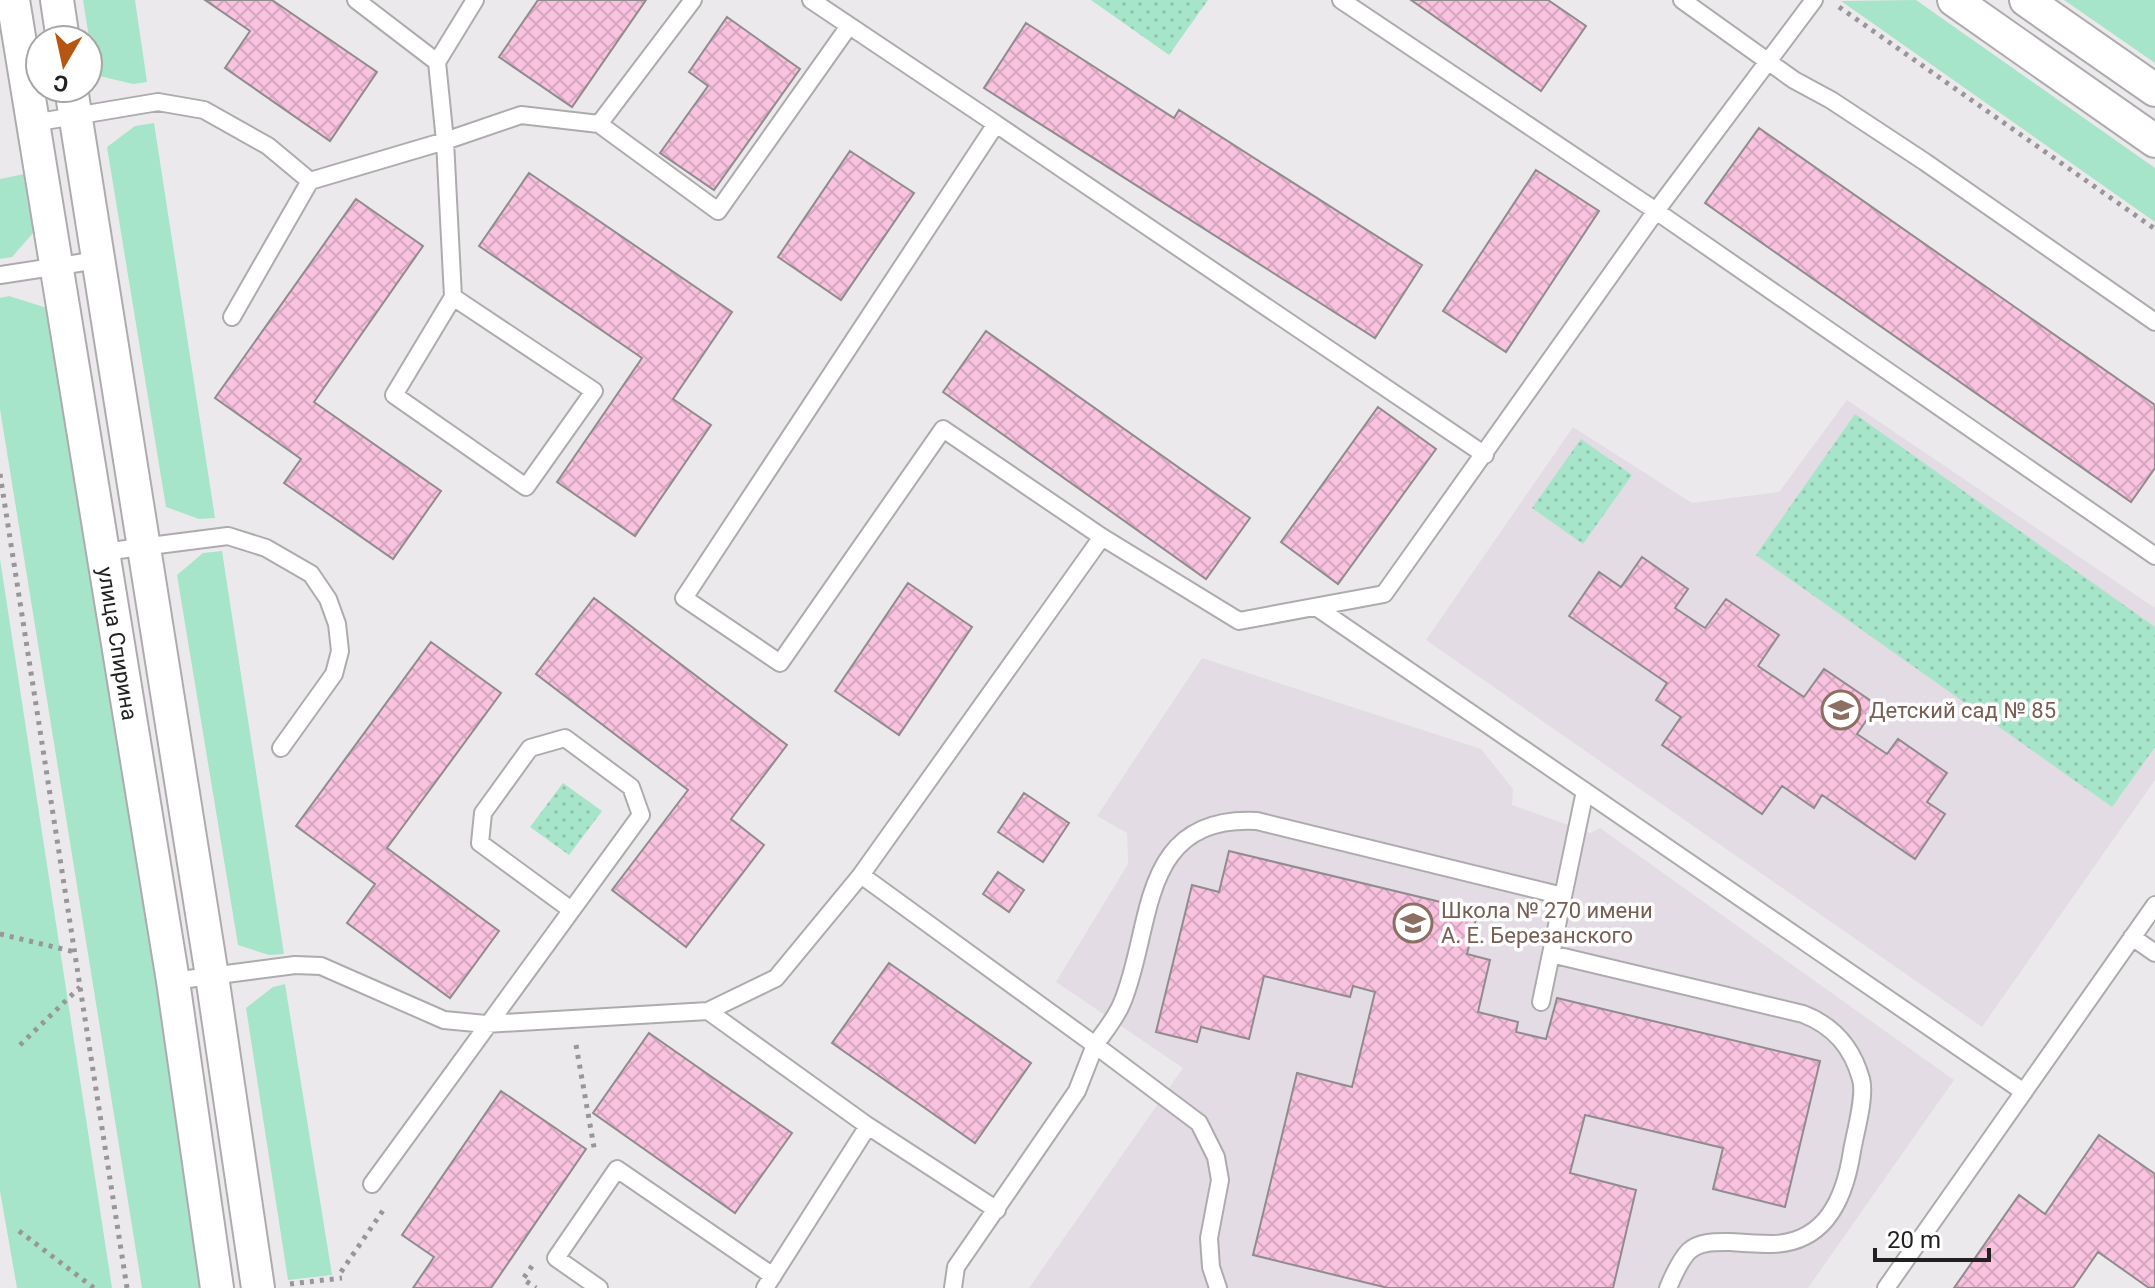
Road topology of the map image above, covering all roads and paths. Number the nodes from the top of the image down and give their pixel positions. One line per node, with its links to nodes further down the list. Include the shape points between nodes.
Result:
1 (13, 0): 21 (street, улица Спирина)
2 (57, 0): 13 (street)
3 (356, 0): 16 (lane)
4 (475, 0): 16 (lane)
5 (693, 0): 22 (lane)
6 (811, 0): 14 (lane)
7 (1341, 0): 27 (lane)
8 (1682, 0): 15 (lane)
9 (1814, 0): 15 (lane)
10 (1828, 0): 28 (path)
11 (1954, 0): 25 (street)
12 (2026, 0): 17 (street)
13 (61, 24)
14 (849, 26): 22 (lane, via 718,211); 23 (lane)
15 (1769, 61): 27 (lane); 34 (lane)
16 (437, 62): 24 (lane)
17 (2155, 90)
18 (104, 102): 26 (lane, via 158,102 204,110 268,146)
19 (69, 104): 21 (lane)
20 (73, 104): 29 (street, улица Спирина)
21 (33, 123): 30 (street, улица Спирина)
22 (599, 124): 24 (lane, via 521,115)
23 (996, 124): 35 (lane); 37 (lane, via 684,598 780,663 943,429)
24 (445, 141): 26 (lane); 32 (lane)
25 (2155, 141)
26 (310, 181): 33 (lane)
27 (1656, 211): 35 (lane); 40 (lane)
28 (2155, 229)
29 (98, 260): 30 (lane); 38 (street, улица Спирина)
30 (58, 266): 31 (lane); 39 (street, улица Спирина)
31 (0, 275)
32 (453, 297): 32 (lane, via 594,391 526,487 394,395)
33 (232, 317)
34 (2155, 322)
35 (1485, 455): 41 (lane, via 1384,594)
36 (0, 474): 50 (path)
37 (1102, 537): 41 (lane, via 1239,621); 44 (lane)
38 (142, 545): 39 (lane); 42 (lane, via 228,536 284,556 311,574 328,599 340,651 334,674); 53 (street, улица Спирина)
39 (103, 552): 54 (street, улица Спирина)
40 (2155, 556)
41 (1316, 607): 43 (lane)
42 (281, 748)
43 (1585, 791): 45 (lane); 62 (lane)
44 (861, 875): 57 (lane, via 776,978); 61 (lane)
45 (1563, 896): 52 (lane); 61 (lane, via 1257,821 1212,826 1175,850 1160,867 1122,1005)
46 (2155, 905): 49 (lane)
47 (570, 909): 47 (lane, via 641,815 631,787 565,738 530,748 483,813 480,843); 58 (lane)
48 (0, 934): 50 (path)
49 (2132, 937): 51 (lane); 62 (lane)
50 (75, 952): 55 (path)
51 (2155, 953)
52 (1551, 954): 56 (lane); 79 (lane, via 1812,1017 1837,1033 1857,1067 1862,1084 1849,1171 1828,1219 1796,1240 1708,1242 1690,1251)
53 (212, 976): 54 (lane); 58 (lane, via 321,966 444,1020); 71 (street, улица Спирина)
54 (173, 981): 74 (street, улица Спирина)
55 (81, 987): 60 (path); 73 (path)
56 (1541, 1002)
57 (708, 1011): 58 (lane); 63 (lane)
58 (486, 1024): 65 (lane)
59 (574, 1032): 64 (path)
60 (20, 1045)
61 (1095, 1045): 67 (lane, via 1077,1091); 78 (lane, via 1199,1123 1216,1157 1220,1180 1209,1238)
62 (2024, 1092): 80 (lane)
63 (868, 1126): 67 (lane); 70 (lane)
64 (596, 1153)
65 (372, 1184)
66 (386, 1207): 71 (path, via 341,1275)
67 (997, 1210): 77 (lane, via 956,1267)
68 (19, 1231): 72 (path)
69 (540, 1255): 75 (path, via 523,1279)
70 (769, 1282): 76 (lane, via 617,1169 556,1258)
71 (268, 1287)
72 (94, 1288)
73 (127, 1288)
74 (217, 1288)
75 (536, 1288)
76 (599, 1288)
77 (953, 1288)
78 (1218, 1288)
79 (1668, 1288)
80 (1886, 1288)

